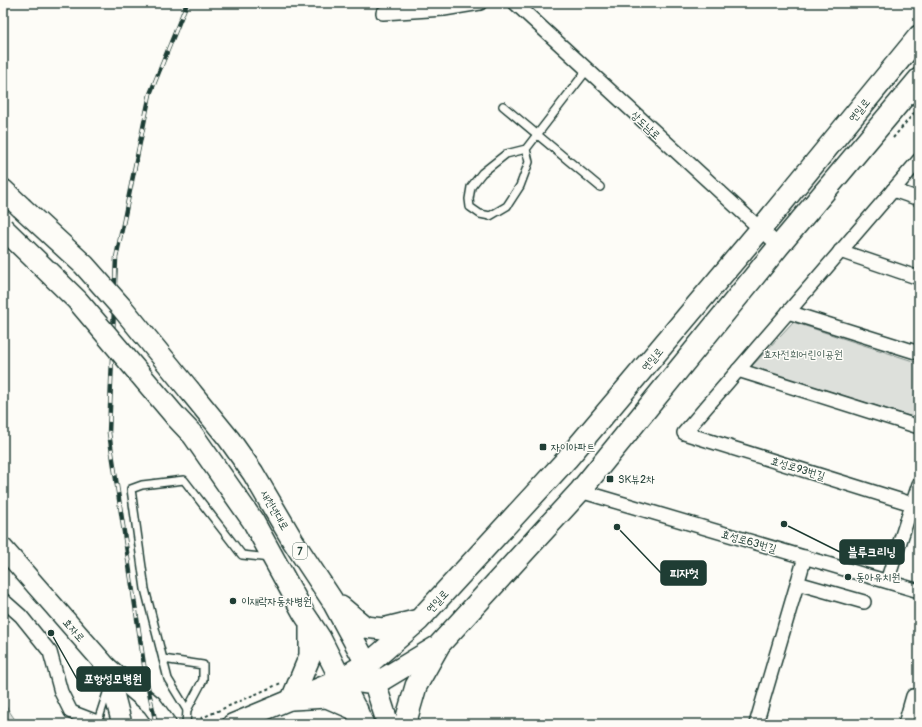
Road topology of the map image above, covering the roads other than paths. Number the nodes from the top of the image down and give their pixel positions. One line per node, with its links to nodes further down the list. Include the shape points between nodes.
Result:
1 (480, 3): 3 (street)
2 (515, 3): 6 (street, 상도남로)
3 (444, 6): 4 (street)
4 (384, 13)
5 (919, 36): 17 (main road, 연일로)
6 (587, 70): 9 (lane); 17 (street, 상도남로)
7 (919, 80): 18 (main road)
8 (503, 106): 9 (lane)
9 (538, 134): 10 (lane); 12 (lane)
10 (526, 149): 10 (lane, via 506,154 482,173 471,188 470,207 480,214 490,216 507,206 520,186 529,162)
11 (919, 160): 14 (street)
12 (600, 187)
13 (3, 190): 35 (main road, 새천년대로 / 7, bridge, via 89,270 229,439 254,473 293,541)
14 (893, 190): 15 (street); 19 (street)
15 (919, 199)
16 (3, 228): 30 (main road, 7, bridge, via 77,300 193,435 253,521)
17 (760, 230): 18 (street, 상도남로); 37 (main road, 연일로, via 567,459)
18 (779, 246): 26 (main road)
19 (840, 251): 20 (street); 21 (street)
20 (919, 278)
21 (788, 312): 22 (street); 23 (street)
22 (919, 353)
23 (738, 370): 24 (street); 27 (street, 효성로93번길, via 684,433)
24 (919, 427)
25 (919, 484): 27 (street)
26 (580, 491): 29 (street, 효성로63번길); 39 (main road)
27 (912, 504): 31 (street)
28 (5, 552): 42 (street, 효자로)
29 (805, 557): 31 (street, 효성로63번길); 32 (street)
30 (274, 559): 38 (main road, 7); 40 (lane, via 242,556 184,480 142,485 131,489 145,589)
31 (887, 581): 33 (street, 효성로63번길)
32 (797, 583): 36 (street); 56 (street)
33 (919, 591)
34 (3, 600): 49 (street, via 21,616 50,652 61,692 71,712)
35 (332, 600): 37 (main road, via 365,627 384,629); 41 (main road, 새천년대로 / 7)
36 (864, 602)
37 (419, 620): 41 (main road, 연일로)
38 (310, 623): 43 (main road, 7); 46 (main road, via 310,656)
39 (438, 646): 44 (main road); 55 (main road, via 416,686)
40 (163, 659): 47 (lane, via 168,679); 47 (lane, via 203,665 202,680)
41 (366, 663): 43 (main road, 연일로); 44 (main road, 새천년대로 / 7)
42 (109, 674): 49 (lane); 50 (street, 효자로); 51 (street, via 152,705)
43 (340, 679): 44 (main road); 46 (street); 48 (main road, 7)
44 (375, 684): 54 (main road, 새천년대로 / 7)
45 (913, 696): 57 (street)
46 (292, 699): 48 (main road, via 327,697); 53 (street)
47 (188, 710): 52 (lane)
48 (360, 717)
49 (97, 723)
50 (122, 724)
51 (166, 724)
52 (186, 724)
53 (232, 724)
54 (388, 724)
55 (405, 724)
56 (756, 724)
57 (905, 724)

